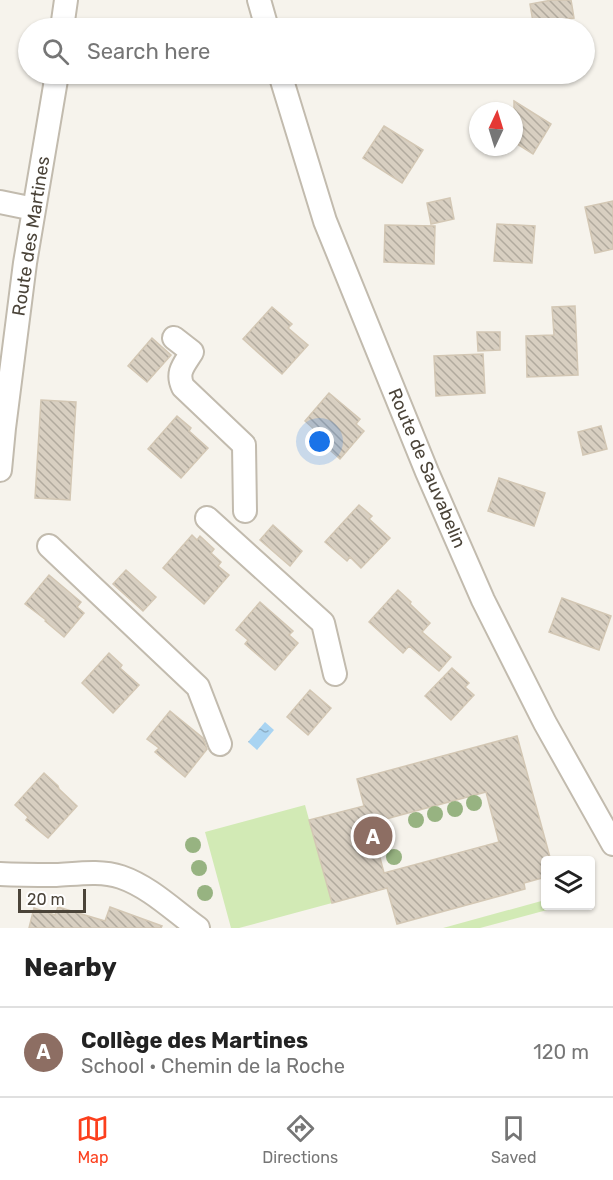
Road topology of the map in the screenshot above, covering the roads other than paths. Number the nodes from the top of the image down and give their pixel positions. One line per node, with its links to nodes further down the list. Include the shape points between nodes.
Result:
1 (66, 0): 3 (street)
2 (259, 0): 4 (street)
3 (63, 18)
4 (264, 18)
5 (55, 84): 8 (street, Route des Martines)
6 (283, 84): 16 (street, Route de Sauvabelin, via 325,221 427,472 488,609 545,723)
7 (0, 202): 8 (street)
8 (34, 208): 10 (street, Route des Martines)
9 (174, 338): 11 (street, via 192,352 179,376 183,387 244,445)
10 (0, 470)
11 (245, 511)
12 (207, 518): 14 (street, via 323,623)
13 (49, 546): 15 (street, via 198,687)
14 (335, 674)
15 (220, 744)
16 (613, 844)
17 (0, 874): 18 (street, via 119,876 160,899)
18 (194, 927)

